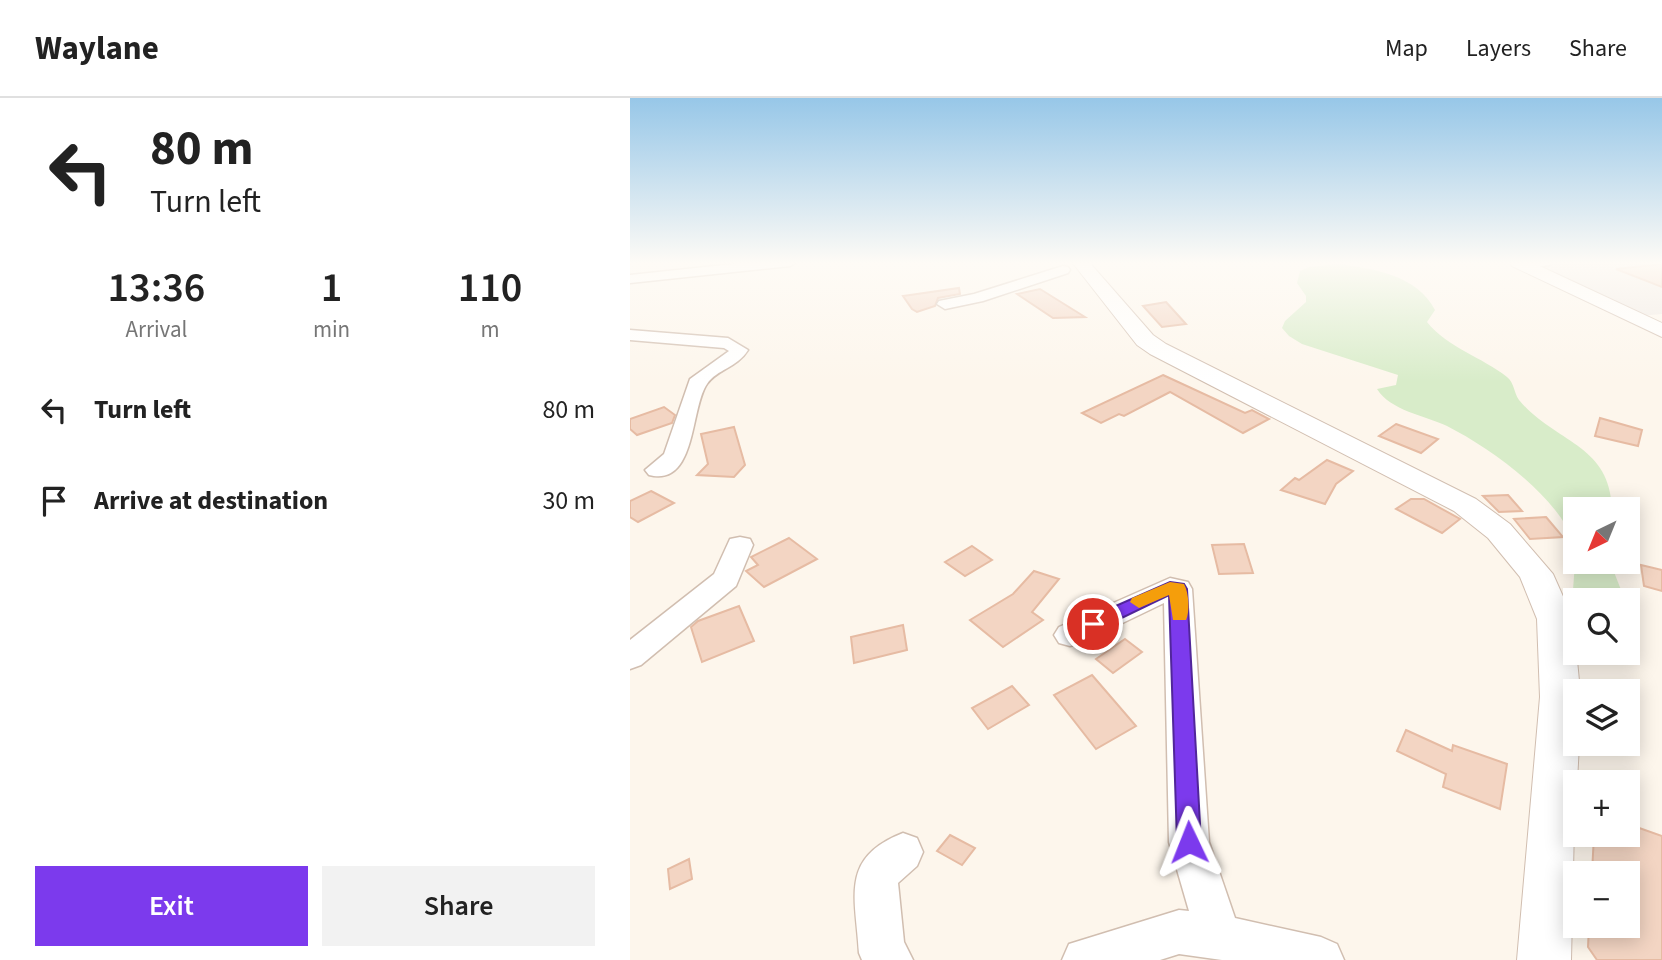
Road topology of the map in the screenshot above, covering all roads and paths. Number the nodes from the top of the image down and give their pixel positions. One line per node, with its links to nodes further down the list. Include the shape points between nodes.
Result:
1 (954, 302): 4 (street)
2 (1109, 302): 16 (street, via 1158,349 1465,505 1499,531 1536,574 1555,619 1560,697)
3 (1602, 302): 5 (street)
4 (945, 304)
5 (1662, 331)
6 (630, 335): 7 (street, via 728,343 739,350 698,383 674,457)
7 (657, 470)
8 (740, 545): 10 (street, via 726,579)
9 (1070, 635): 12 (street, via 1170,588 1178,589 1189,842)
10 (630, 657)
11 (903, 852): 13 (street, via 876,875 881,953)
12 (1219, 937): 14 (street, via 1179,932); 15 (street)
13 (890, 960)
14 (1085, 960)
15 (1321, 960)
16 (1544, 960)

